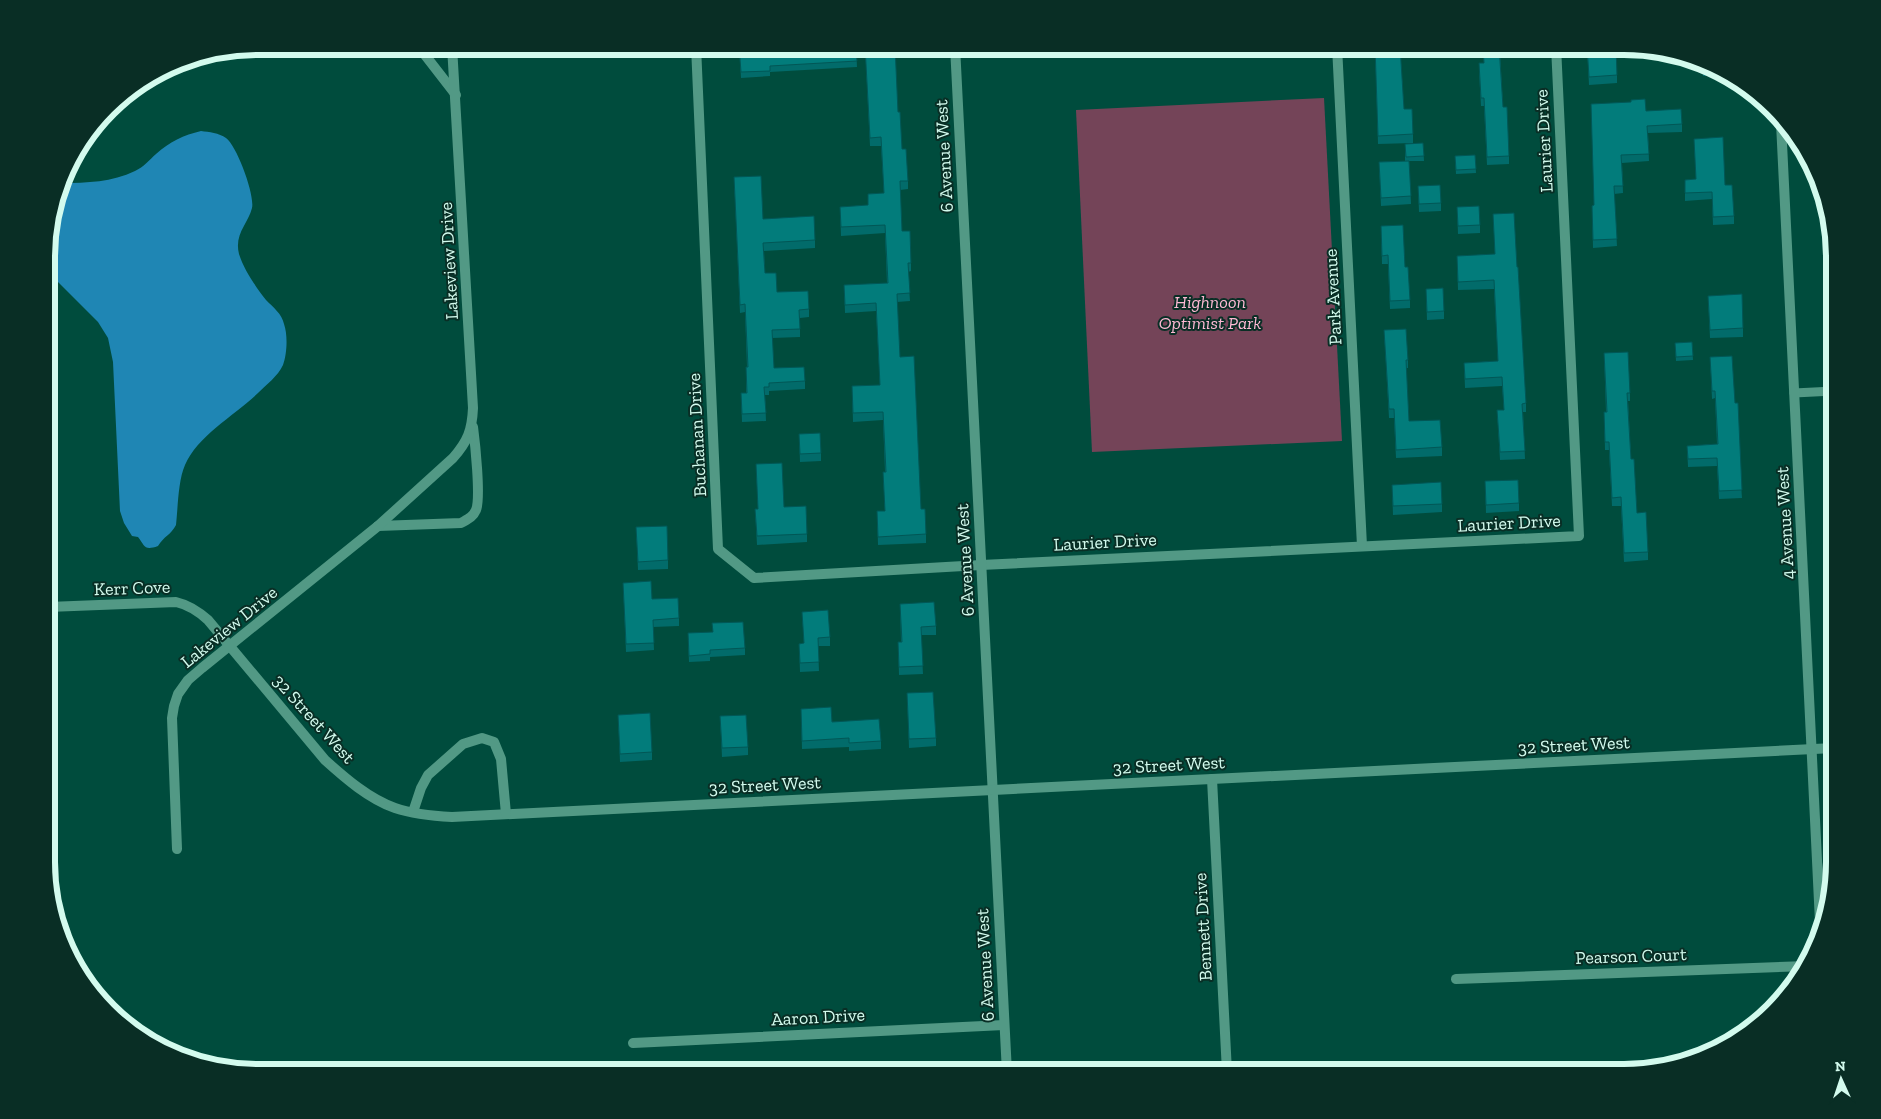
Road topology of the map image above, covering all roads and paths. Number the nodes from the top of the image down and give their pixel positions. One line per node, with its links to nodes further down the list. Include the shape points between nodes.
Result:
1 (425, 55): 7 (street)
2 (453, 55): 7 (street, Lakeview Drive)
3 (695, 55): 14 (street, Buchanan Drive, via 718,549 754,578)
4 (955, 55): 14 (street, 6 Avenue West)
5 (1337, 55): 13 (street, Park Avenue)
6 (1556, 55): 13 (street, Laurier Drive, via 1579,536)
7 (456, 95): 11 (street, Lakeview Drive)
8 (1781, 131): 10 (street, 4 Avenue West)
9 (1826, 391): 10 (lane)
10 (1794, 393): 18 (street, 4 Avenue West)
11 (472, 426): 12 (street, Lakeview Drive, via 464,446 453,458); 12 (street, Lakeview Drive, via 478,496 472,517 461,523)
12 (378, 526): 16 (street, Lakeview Drive)
13 (1362, 546): 14 (street, Laurier Drive)
14 (981, 565): 20 (street, 6 Avenue West)
15 (55, 607): 16 (street, Kerr Cove, via 187,604 208,620)
16 (229, 646): 21 (street, 32 Street West, via 338,772 369,795 394,808); 23 (street, Lakeview Drive, via 188,680 174,706)
17 (1826, 748): 18 (street, 32 Street West)
18 (1812, 749): 19 (street, 32 Street West); 24 (street, 4 Avenue West)
19 (1212, 779): 20 (street, 32 Street West); 30 (street, Bennett Drive)
20 (993, 790): 22 (street, 32 Street West); 27 (street, 6 Avenue West)
21 (413, 812): 22 (street, 32 Street West, via 452,817); 22 (street, via 428,775 463,744 482,738 494,742 501,759)
22 (506, 814)
23 (176, 849)
24 (1820, 912)
25 (1797, 966): 26 (street, Pearson Court)
26 (1456, 979)
27 (1004, 1024): 28 (street, Aaron Drive); 29 (street, 6 Avenue West)
28 (633, 1043)
29 (1006, 1064)
30 (1227, 1064)

